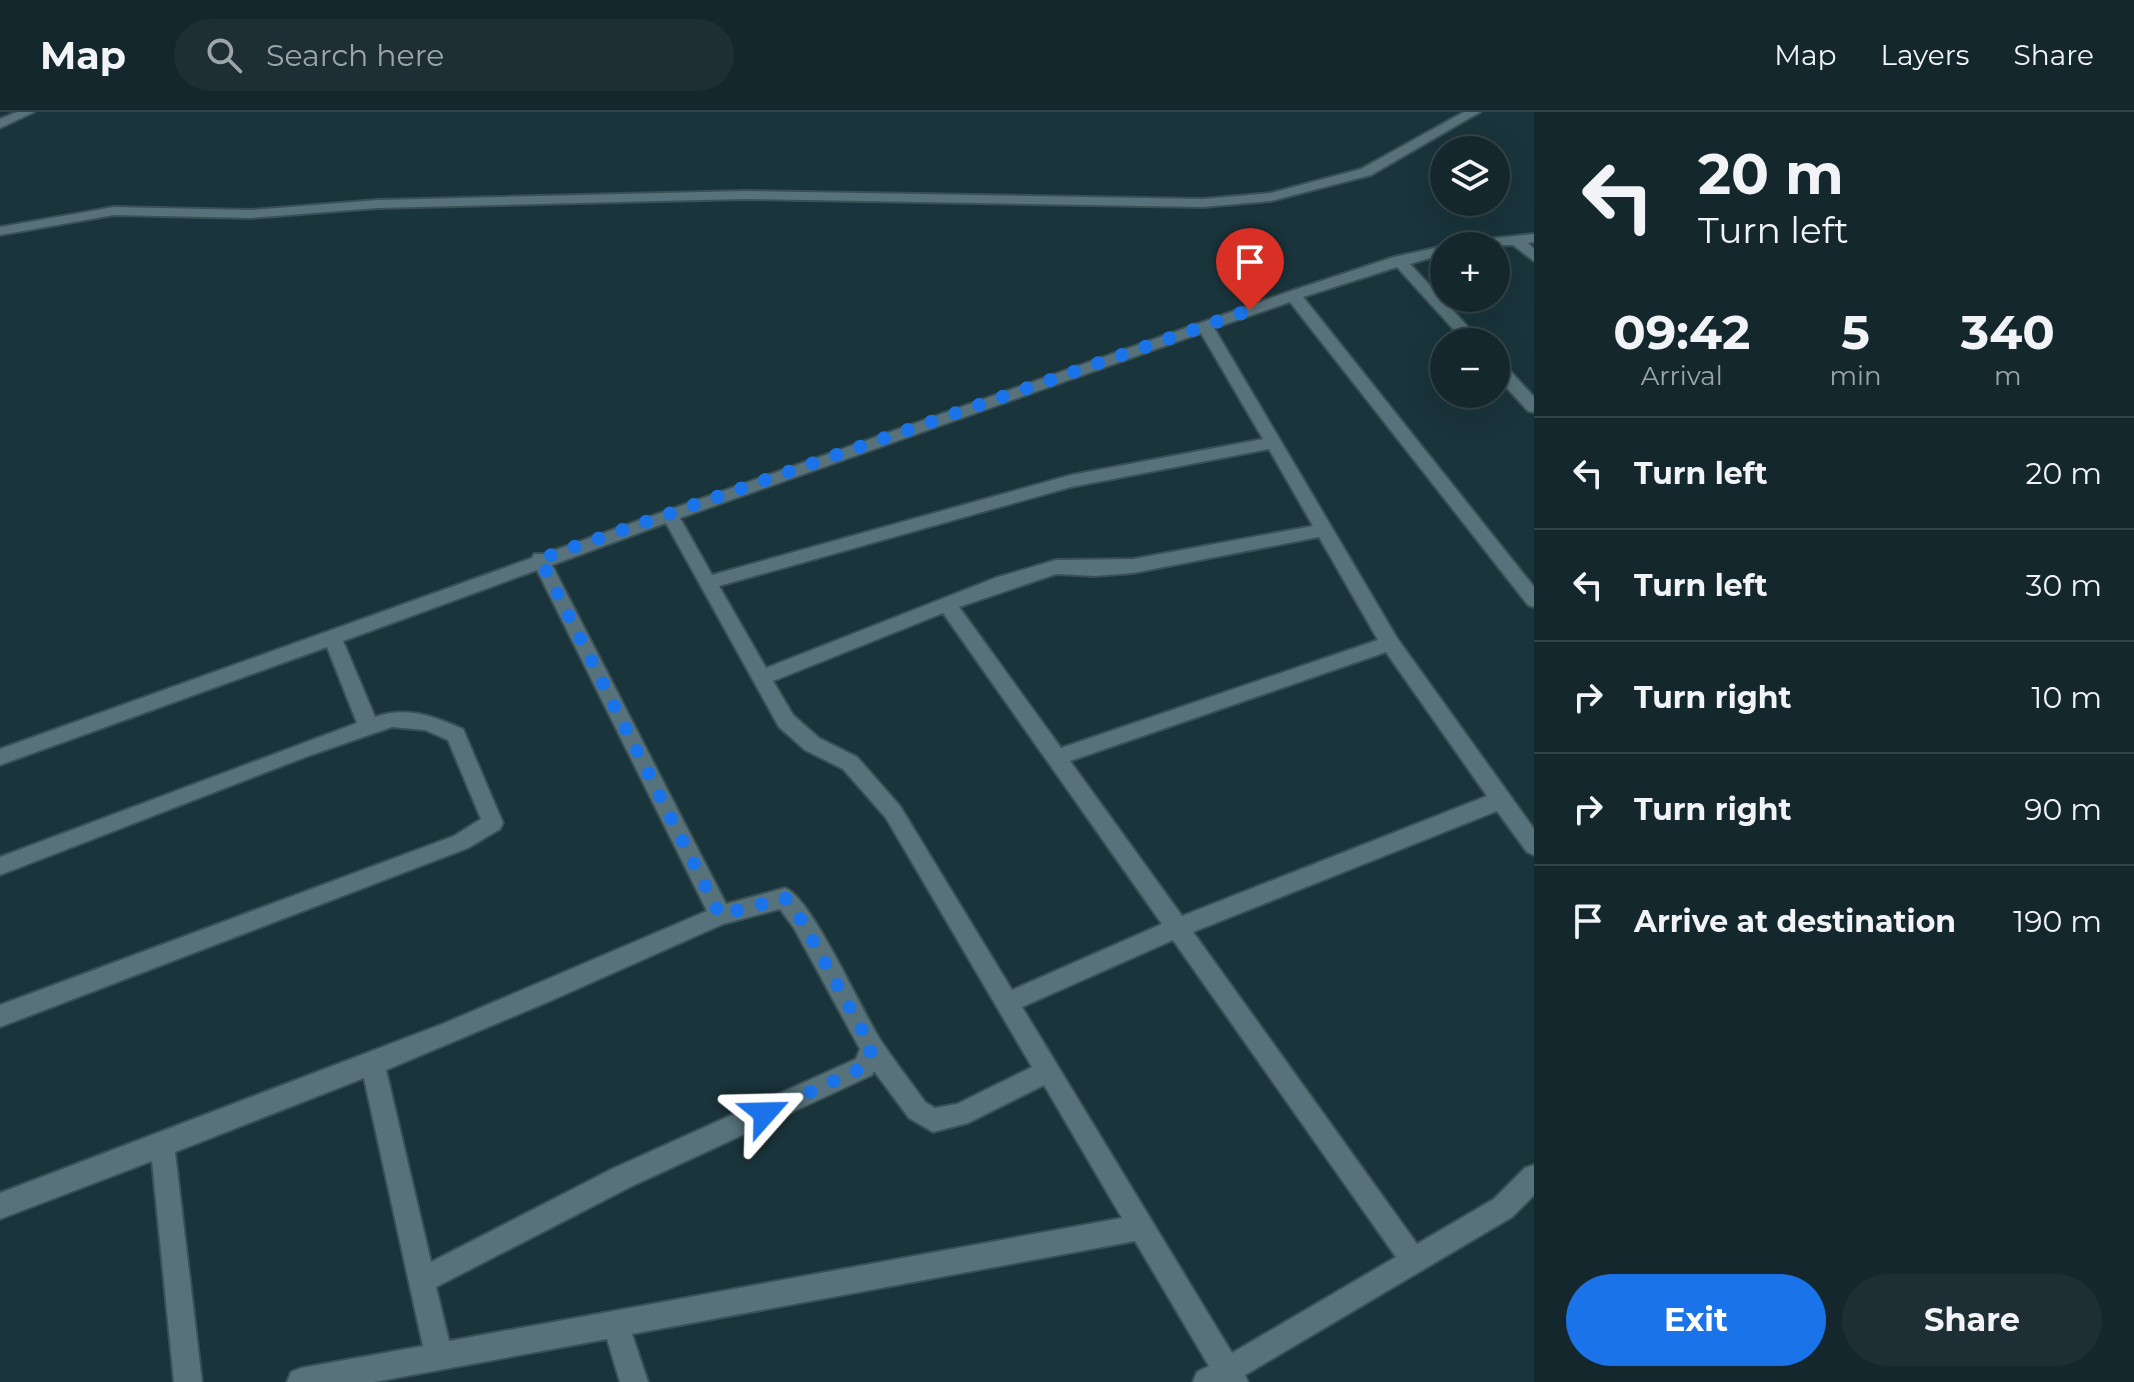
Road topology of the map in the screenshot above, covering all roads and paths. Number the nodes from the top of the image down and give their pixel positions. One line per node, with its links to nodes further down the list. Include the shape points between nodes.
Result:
1 (1474, 112): 4 (street, via 1366,172 1271,197 1203,203 664,197 378,204 251,214 114,211)
2 (30, 113): 3 (street)
3 (0, 124)
4 (0, 231)
5 (1534, 238): 6 (street)
6 (1515, 239): 7 (street); 9 (street)
7 (1510, 240)
8 (1430, 253): 10 (street)
9 (1534, 257)
10 (1399, 260): 11 (street); 13 (street)
11 (1293, 295): 12 (street); 21 (street)
12 (1205, 326): 16 (street); 17 (street)
13 (1461, 328)
14 (1510, 381): 15 (street)
15 (1534, 407)
16 (1273, 443): 18 (street); 20 (street, via 1071,481)
17 (669, 514): 19 (street); 20 (street)
18 (1324, 530): 22 (street, via 1133,566 1056,567); 24 (street)
19 (540, 559): 23 (street); 32 (street)
20 (710, 582): 25 (street)
21 (1534, 600)
22 (947, 604): 25 (street); 28 (street)
23 (332, 636): 26 (street); 27 (street)
24 (1390, 643): 28 (street); 29 (street)
25 (762, 677): 34 (street, via 786,721 812,744 850,763 893,812)
26 (369, 727): 31 (street); 35 (street, via 392,719 427,722 456,735 493,823 461,842)
27 (0, 757)
28 (1056, 758): 33 (street)
29 (1501, 800): 30 (street); 33 (street)
30 (1534, 846)
31 (0, 866)
32 (720, 915): 36 (street, via 785,898); 37 (street)
33 (1177, 928): 34 (street); 43 (street)
34 (1007, 1003): 38 (street)
35 (0, 1016)
36 (872, 1048): 38 (street, via 917,1110 933,1120 959,1115); 44 (street, via 864,1067 621,1178)
37 (372, 1061): 39 (street); 44 (street)
38 (1048, 1071): 42 (street)
39 (162, 1145): 41 (street); 48 (street)
40 (1534, 1177): 43 (street, via 1503,1208)
41 (0, 1206)
42 (1141, 1227): 45 (street); 47 (street)
43 (1414, 1261): 47 (street)
44 (423, 1280): 46 (street)
45 (615, 1324): 46 (street); 50 (street)
46 (439, 1356): 49 (street)
47 (1222, 1378)
48 (188, 1382)
49 (301, 1382)
50 (634, 1382)

